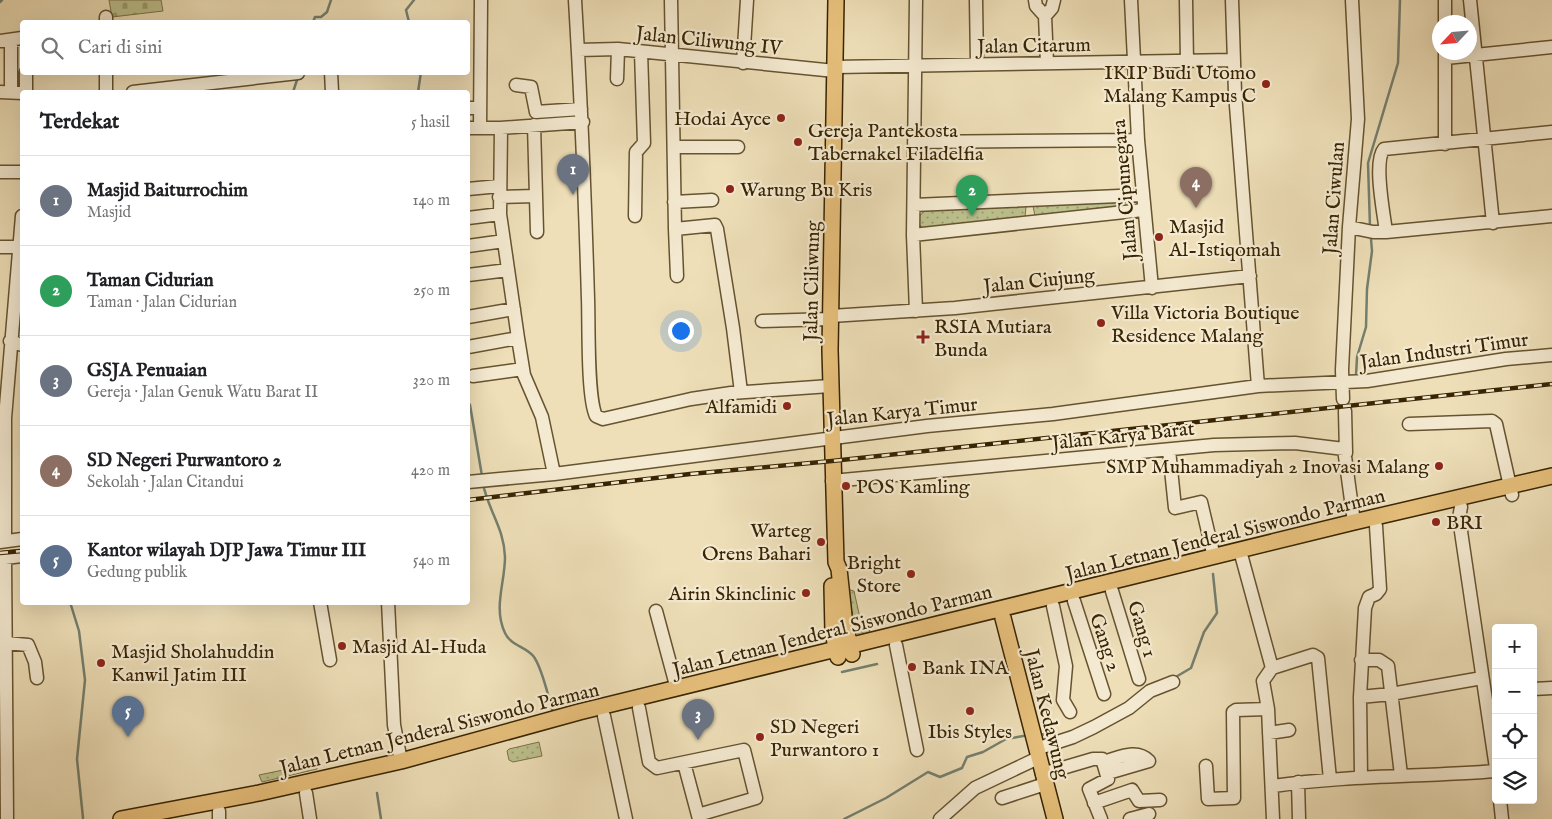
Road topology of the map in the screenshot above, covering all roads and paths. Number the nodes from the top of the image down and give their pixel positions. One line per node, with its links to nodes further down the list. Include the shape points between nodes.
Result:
1 (481, 0): 46 (street)
2 (575, 0): 22 (street)
3 (671, 0): 24 (street)
4 (747, 0): 30 (street)
5 (836, 0): 35 (main road, Jalan Ciliwung)
6 (916, 0): 34 (street)
7 (976, 0): 33 (street)
8 (1035, 0): 18 (street)
9 (1054, 0): 18 (street)
10 (1131, 0): 32 (street, Jalan Cipunegara)
11 (1186, 0): 29 (street)
12 (1232, 0): 26 (street)
13 (1352, 0): 76 (street, Jalan Ciwulan, via 1358,119)
14 (1445, 0): 16 (street)
15 (1470, 0): 17 (street)
16 (1445, 15)
17 (1471, 15)
18 (1045, 16): 31 (street)
19 (11, 40): 45 (street)
20 (1552, 47): 25 (street)
21 (618, 49): 22 (street, Jalan Ciliwung IV); 23 (street, Jalan Ciliwung IV); 40 (street)
22 (578, 50): 47 (street)
23 (642, 52): 24 (street, Jalan Ciliwung IV); 71 (street, via 644,143 636,152)
24 (671, 56): 30 (street, Jalan Ciliwung IV); 58 (street)
25 (1477, 56)
26 (1233, 60): 29 (street, Jalan Citarum); 89 (street)
27 (1446, 60): 56 (street)
28 (1474, 60): 54 (street)
29 (1187, 62): 32 (street, Jalan Citarum)
30 (743, 63): 35 (street, Jalan Ciliwung IV)
31 (1047, 63): 32 (street, Jalan Citarum); 33 (street, Jalan Citarum)
32 (1133, 63): 53 (street, Jalan Cipunegara)
33 (977, 64): 34 (street, Jalan Citarum)
34 (915, 65): 35 (street, Jalan Citarum); 55 (street)
35 (836, 69): 94 (main road, Jalan Ciliwung)
36 (24, 75): 45 (street)
37 (106, 75): 42 (street)
38 (281, 75): 43 (street)
39 (331, 75): 44 (street)
40 (617, 79)
41 (516, 85): 47 (street, via 531,87 536,112)
42 (106, 90)
43 (151, 90)
44 (332, 90)
45 (15, 92)
46 (474, 108): 50 (street)
47 (581, 109): 48 (street)
48 (583, 122): 49 (street); 105 (street, via 590,350 596,416 603,419 691,399)
49 (534, 125): 51 (street); 64 (street)
50 (474, 128): 51 (street)
51 (501, 128): 62 (street)
52 (1552, 132): 54 (street)
53 (1138, 140): 55 (street); 63 (street, Jalan Cipunegara)
54 (1483, 140): 56 (street); 75 (street)
55 (914, 142): 68 (street)
56 (1445, 144): 79 (street, via 1388,148 1380,154)
57 (738, 147): 58 (street)
58 (674, 148): 67 (street)
59 (0, 172): 60 (street)
60 (20, 172)
61 (470, 189): 62 (street)
62 (499, 192): 64 (street); 70 (street)
63 (1142, 195): 65 (street); 69 (street, Jalan Cipunegara)
64 (534, 196): 78 (street)
65 (1029, 199): 68 (street); 74 (street)
66 (712, 200): 67 (street)
67 (674, 202): 77 (street)
68 (914, 205): 80 (street)
69 (1143, 210): 74 (street); 90 (street, Jalan Cipunegara)
70 (500, 214): 73 (street); 82 (street)
71 (635, 216)
72 (1552, 216): 75 (street)
73 (470, 218)
74 (1031, 220): 80 (street)
75 (1493, 223): 79 (street)
76 (1349, 227): 79 (street); 102 (street, Jalan Ciwulan)
77 (675, 229): 88 (street); 105 (street, via 715,226 717,229)
78 (537, 232)
79 (1386, 232)
80 (913, 235): 92 (street)
81 (20, 237): 85 (street)
82 (504, 241): 84 (street); 86 (street)
83 (0, 246): 85 (street)
84 (470, 246)
85 (19, 247): 97 (street)
86 (508, 270): 87 (street); 91 (street)
87 (470, 275)
88 (677, 276)
89 (1250, 276): 90 (street, Jalan Ciujung); 104 (street)
90 (1152, 288): 92 (street, Jalan Ciujung)
91 (514, 309): 93 (street); 96 (street)
92 (916, 311): 94 (street, Jalan Ciujung)
93 (470, 317)
94 (831, 318): 95 (street, Jalan Ciujung); 103 (main road, Jalan Ciliwung)
95 (762, 321)
96 (518, 338): 98 (street); 100 (street)
97 (16, 343): 106 (street)
98 (470, 347)
99 (1552, 355): 102 (street, Jalan Industri Timur)
100 (523, 369): 101 (street); 112 (street, via 542,417)
101 (473, 376)
102 (1352, 381): 104 (street, Jalan Karya Timur); 111 (street, Jalan Ciwulan, via 1344,405)
103 (830, 386): 105 (street); 108 (main road, Jalan Ciliwung)
104 (1258, 386): 108 (street, Jalan Karya Timur, via 1053,414)
105 (741, 392)
106 (2, 418): 109 (street)
107 (1409, 424): 116 (street, via 1492,421 1496,424)
108 (832, 438): 112 (street, Jalan Karya Timur); 114 (main road, Jalan Ciliwung)
109 (2, 440): 121 (street)
110 (1168, 450): 111 (street, Jalan Karya Barat, via 1295,443 1341,448); 114 (street, Jalan Karya Barat); 123 (street, via 1175,508 1201,502)
111 (1346, 453): 118 (street)
112 (554, 474): 113 (street, Jalan Karya Timur)
113 (472, 481)
114 (832, 481): 134 (main road, Jalan Ciliwung, via 836,562 831,568 833,633)
115 (1551, 482): 116 (main road, Jalan Letnan Jenderal Siswondo Parman)
116 (1511, 490): 117 (main road, Jalan Letnan Jenderal Siswondo Parman); 118 (main road, Jalan Letnan Jenderal Siswondo Parman)
117 (1461, 507): 119 (main road, Jalan Letnan Jenderal Siswondo Parman); 139 (street, via 1459,518)
118 (1354, 522): 123 (main road, Jalan Letnan Jenderal Siswondo Parman)
119 (1376, 526): 124 (main road, Jalan Letnan Jenderal Siswondo Parman); 136 (street, via 1380,588 1366,602)
120 (20, 538): 121 (street)
121 (3, 541)
122 (20, 556): 133 (street, via 5,558)
123 (1214, 557): 134 (main road, Jalan Letnan Jenderal Siswondo Parman)
124 (1242, 558): 125 (main road, Jalan Letnan Jenderal Siswondo Parman); 137 (street)
125 (1112, 591): 126 (main road, Jalan Letnan Jenderal Siswondo Parman); 140 (street, Gang 1)
126 (1074, 601): 129 (main road, Jalan Letnan Jenderal Siswondo Parman); 146 (street, Gang 2)
127 (321, 605): 135 (street)
128 (388, 605): 160 (street, via 394,726)
129 (1053, 606): 131 (main road, Jalan Letnan Jenderal Siswondo Parman); 151 (street, via 1066,666 1063,700)
130 (656, 611): 143 (street)
131 (1003, 618): 132 (main road, Jalan Letnan Jenderal Siswondo Parman); 156 (main road, Jalan Kedawung)
132 (896, 645): 134 (main road, Jalan Letnan Jenderal Siswondo Parman); 157 (street)
133 (4, 648): 138 (street, via 28,645); 179 (street)
134 (844, 652): 143 (main road, Jalan Letnan Jenderal Siswondo Parman); 149 (main road, Jalan Letnan Jenderal Siswondo Parman)
135 (330, 660)
136 (1362, 660): 147 (street, via 1375,659 1388,666); 148 (street)
137 (1272, 668): 150 (street, via 1263,680); 167 (street, via 1307,656 1318,658)
138 (37, 678)
139 (1482, 678): 145 (street); 147 (street)
140 (1139, 679)
141 (1173, 682): 156 (street, via 1150,691 1129,708 1087,731)
142 (1552, 688): 144 (street)
143 (677, 689): 155 (main road, Jalan Letnan Jenderal Siswondo Parman)
144 (1537, 689)
145 (1490, 693): 159 (street)
146 (1104, 694)
147 (1391, 694): 148 (street); 164 (street)
148 (1360, 696): 165 (street)
149 (639, 708): 152 (main road, Jalan Letnan Jenderal Siswondo Parman); 161 (street, via 649,762 657,768)
150 (1268, 709): 154 (street); 162 (street, via 1233,712 1234,798 1208,799)
151 (1070, 712)
152 (604, 716): 155 (main road, Jalan Letnan Jenderal Siswondo Parman); 183 (street)
153 (1289, 730): 154 (street)
154 (1269, 733): 169 (street)
155 (490, 742): 158 (main road, Jalan Letnan Jenderal Siswondo Parman)
156 (1035, 744): 166 (main road, Jalan Kedawung); 184 (street, via 975,788)
157 (917, 750)
158 (430, 758): 160 (main road, Jalan Letnan Jenderal Siswondo Parman); 170 (main road, Jalan Letnan Jenderal Siswondo Parman)
159 (1495, 759)
160 (401, 761): 180 (main road, Jalan Letnan Jenderal Siswondo Parman)
161 (684, 763): 177 (street); 177 (street, via 744,750 756,798)
162 (1206, 766)
163 (1492, 771): 164 (street)
164 (1401, 775): 165 (street)
165 (1362, 777): 167 (street)
166 (1044, 779): 171 (street, via 1019,797); 173 (street, via 1098,758 1106,768 1107,780 1089,787); 185 (main road, Jalan Kedawung)
167 (1330, 779): 168 (street)
168 (1298, 782): 169 (street); 188 (street)
169 (1273, 786): 187 (street)
170 (306, 793): 176 (main road, Jalan Letnan Jenderal Siswondo Parman); 182 (street)
171 (1002, 798)
172 (1160, 800): 173 (street, via 1139,801 1132,790)
173 (1094, 803): 178 (street)
174 (1500, 804): 189 (street)
175 (1149, 814): 186 (street)
176 (219, 815): 181 (main road, Jalan Letnan Jenderal Siswondo Parman)
177 (698, 817)
178 (1099, 818)
179 (7, 819)
180 (121, 819)
181 (177, 819)
182 (310, 819)
183 (626, 819)
184 (940, 819)
185 (1055, 819)
186 (1130, 819)
187 (1273, 819)
188 (1299, 819)
189 (1502, 819)

